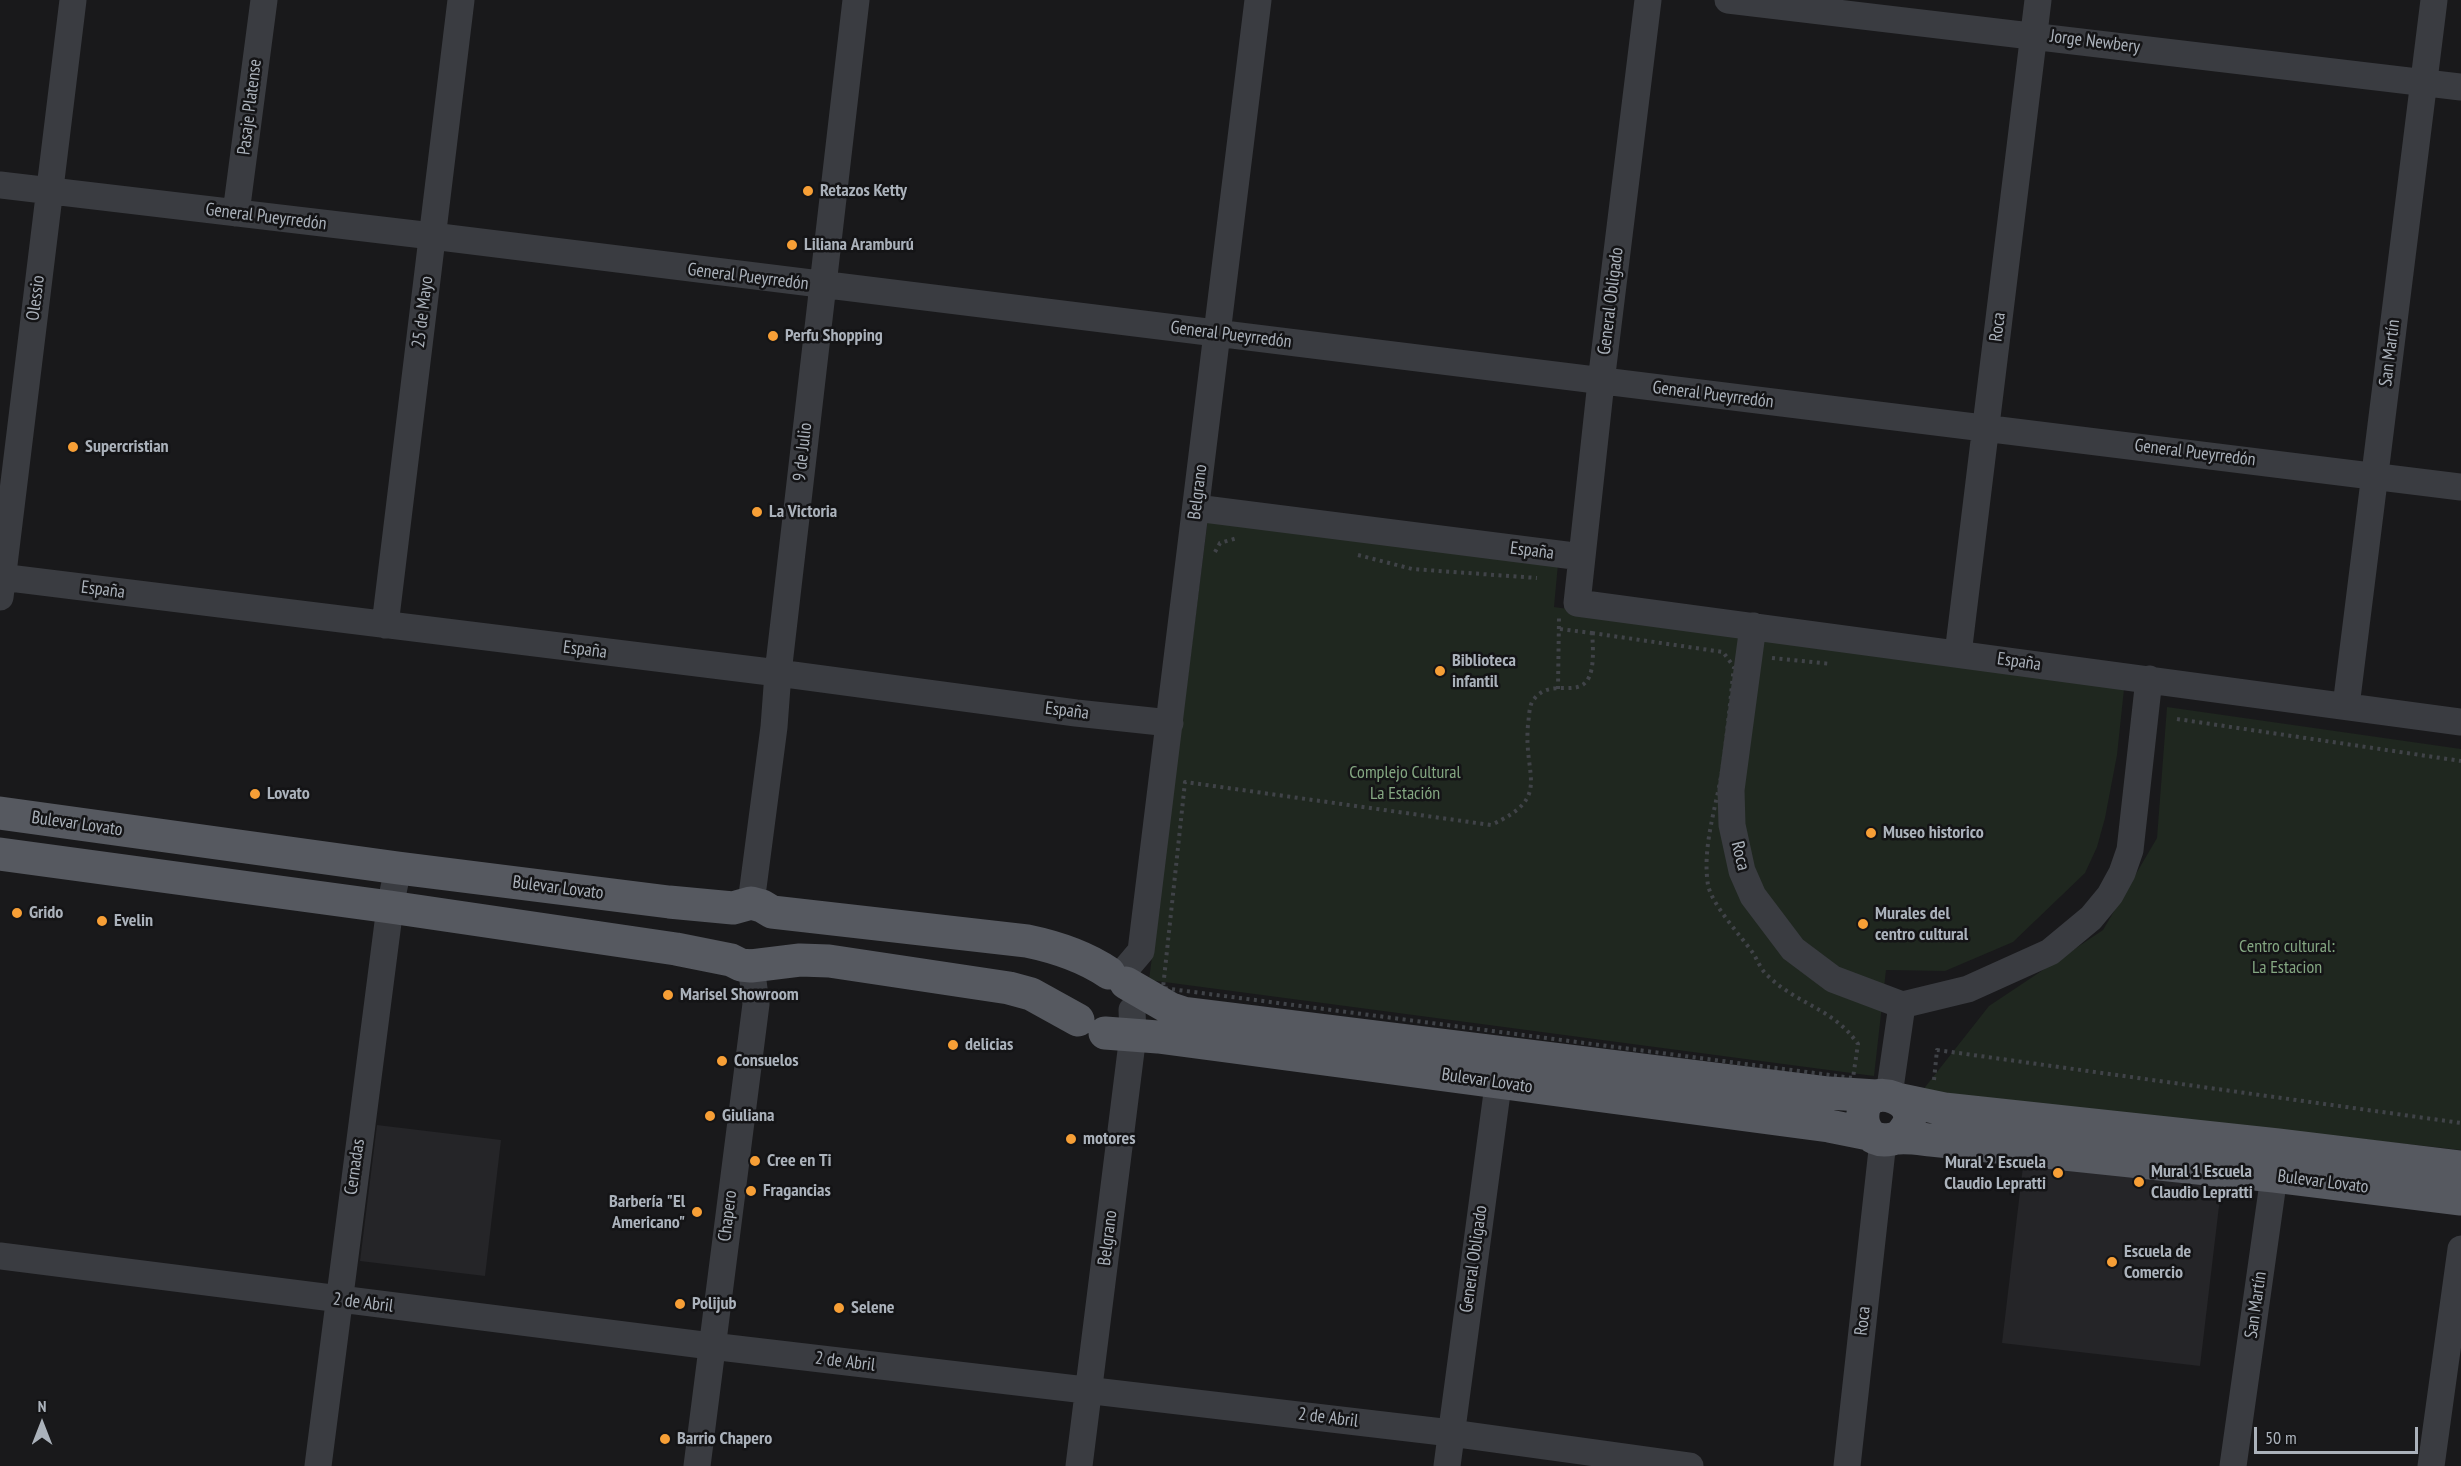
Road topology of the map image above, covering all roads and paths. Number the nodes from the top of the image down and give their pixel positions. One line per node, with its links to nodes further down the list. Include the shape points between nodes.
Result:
1 (73, 0): 14 (street, Olessio)
2 (264, 0): 15 (street, Pasaje Platense)
3 (461, 0): 16 (street, 25 de Mayo)
4 (856, 0): 17 (street, 9 de Julio)
5 (1258, 0): 18 (street, Belgrano)
6 (1648, 0): 19 (street, General Obligado)
7 (1728, 0): 10 (street, Jorge Newbery)
8 (2038, 0): 10 (street, Roca)
9 (2434, 0): 11 (street, San Martín)
10 (2033, 35): 11 (street, Jorge Newbery); 20 (street, Roca)
11 (2424, 82): 12 (street, Jorge Newbery); 21 (street, San Martín)
12 (2461, 87)
13 (0, 185): 14 (street, General Pueyrredón)
14 (50, 191): 15 (street, General Pueyrredón); 29 (street, Olessio)
15 (236, 213): 16 (street, General Pueyrredón)
16 (432, 236): 17 (street, General Pueyrredón); 31 (street, 25 de Mayo)
17 (821, 286): 18 (street, General Pueyrredón); 36 (street, 9 de Julio)
18 (1218, 333): 19 (street, General Pueyrredón); 23 (street, Belgrano)
19 (1600, 382): 20 (street, General Pueyrredón); 26 (street, General Obligado)
20 (1985, 427): 21 (street, General Pueyrredón); 35 (street, Roca)
21 (2374, 476): 22 (street, General Pueyrredón); 39 (street, San Martín)
22 (2461, 487)
23 (1196, 508): 26 (street, España); 42 (street, Belgrano)
24 (1239, 538): 27 (path, via 1220,543)
25 (1353, 554): 28 (path, via 1412,569)
26 (1582, 557): 30 (street, General Obligado)
27 (1209, 561)
28 (1545, 578)
29 (1, 584): 31 (street, España)
30 (1568, 605): 32 (street, España); 33 (path)
31 (385, 625): 36 (street, España)
32 (1753, 626): 35 (street, España); 53 (street, Roca, via 1731,790 1732,825 1742,871 1753,896 1793,949 1833,979)
33 (1560, 629): 34 (path); 38 (path)
34 (1592, 633): 38 (path, via 1594,652 1588,681 1579,688); 45 (path, via 1723,652 1730,658 1734,667 1722,771 1706,857 1709,887 1765,974 1848,1030 1858,1044 1853,1078 1163,988)
35 (1958, 654): 37 (street, España)
36 (777, 673): 42 (street, España); 50 (street, 9 de Julio)
37 (2149, 680): 39 (street, España); 53 (street, via 2130,850 2110,895 2091,918 2050,952 1968,989)
38 (1558, 688): 45 (path, via 1544,692 1532,702 1527,731 1529,796 1512,816 1491,825 1185,782)
39 (2346, 706): 41 (street, España)
40 (2177, 719): 43 (path)
41 (2461, 722)
42 (1170, 723): 52 (street, Belgrano, via 1141,951)
43 (2461, 761)
44 (1186, 776): 45 (path)
45 (1185, 788)
46 (0, 813): 48 (main road, Bulevar Lovato)
47 (0, 854): 49 (main road, Bulevar Lovato)
48 (398, 868): 49 (street, Cernadas); 50 (main road, Bulevar Lovato)
49 (390, 907): 51 (main road, Bulevar Lovato, via 676,949); 64 (street, Cernadas)
50 (752, 908): 51 (main road, 9 de Julio, via 781,930 781,941 777,951); 51 (main road, 9 de Julio, via 725,915 718,934 719,944); 52 (main road, Bulevar Lovato, via 1050,946 1080,956)
51 (748, 964): 52 (main road, Bulevar Lovato, via 829,961); 65 (street, Chapero, via 756,1004)
52 (1115, 1004): 54 (main road, Bulevar Lovato); 54 (main road, Bulevar Lovato, via 1171,1010); 66 (street, Belgrano)
53 (1902, 1005): 56 (street, Roca)
54 (1500, 1068): 56 (main road, Bulevar Lovato); 58 (main road, Bulevar Lovato); 67 (street, General Obligado)
55 (1933, 1087): 57 (path, via 1937,1050)
56 (1889, 1097): 58 (main road, Roca, via 1909,1113 1909,1120 1903,1133); 59 (main road, Bulevar Lovato, via 1944,1109)
57 (2461, 1123)
58 (1883, 1137): 59 (main road, Bulevar Lovato); 73 (street, Roca)
59 (2276, 1160): 60 (main road, Bulevar Lovato); 61 (main road, Bulevar Lovato); 74 (street, San Martín)
60 (2461, 1167)
61 (2461, 1199)
62 (2461, 1249): 75 (street)
63 (0, 1256): 64 (street, 2 de Abril)
64 (338, 1300): 65 (street, 2 de Abril); 68 (street, Cernadas)
65 (711, 1346): 66 (street, 2 de Abril); 69 (street, Chapero)
66 (1088, 1390): 67 (street, 2 de Abril); 70 (street, Belgrano)
67 (1451, 1433): 71 (street, General Obligado); 72 (street, 2 de Abril)
68 (318, 1466)
69 (697, 1466)
70 (1079, 1466)
71 (1447, 1466)
72 (1690, 1466)
73 (1847, 1466)
74 (2233, 1466)
75 (2431, 1466)

